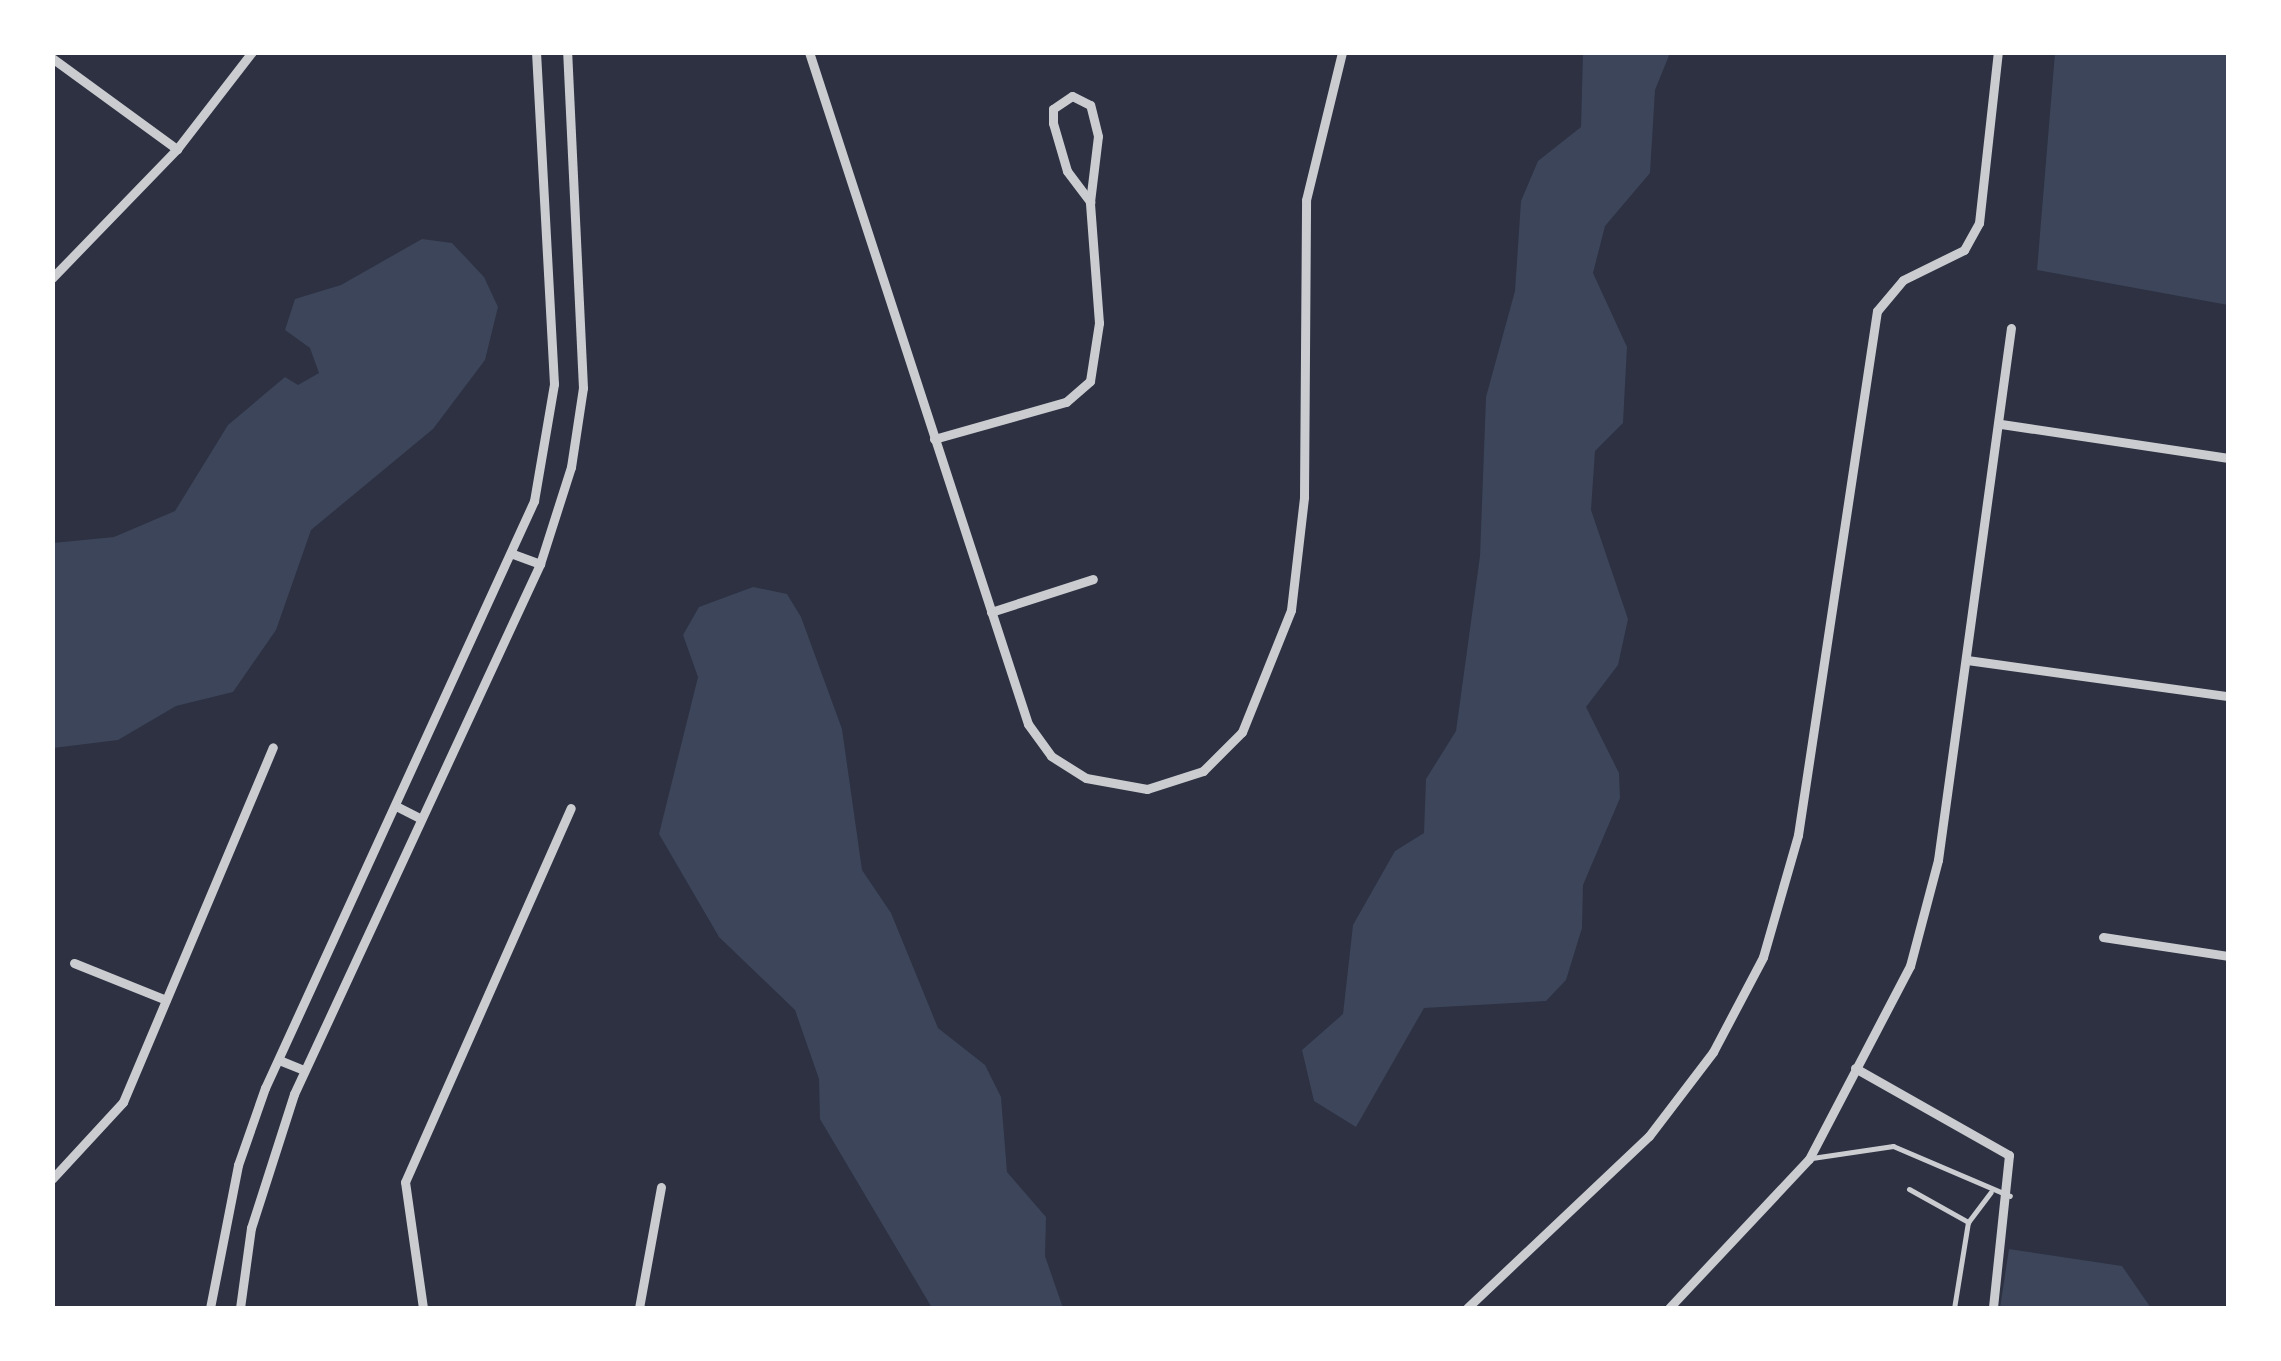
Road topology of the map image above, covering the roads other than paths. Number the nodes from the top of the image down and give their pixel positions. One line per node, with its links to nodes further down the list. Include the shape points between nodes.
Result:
1 (252, 52): 8 (street)
2 (536, 52): 12 (street)
3 (567, 52): 11 (street)
4 (809, 52): 15 (street)
5 (1342, 52): 20 (street, via 1306,200 1297,582 1242,732 1180,783 1146,790 1086,778 1051,756 1028,724)
6 (1998, 52): 45 (street, via 1979,223 1964,250 1903,280 1877,312 1798,835 1763,957 1714,1052 1648,1136)
7 (52, 58): 8 (street)
8 (177, 149): 10 (street)
9 (1090, 202): 9 (street, via 1057,140 1053,109 1062,98 1082,98 1094,113); 15 (street, via 1099,323 1090,382 1066,402)
10 (52, 278)
11 (578, 306): 12 (street); 18 (street, via 579,426)
12 (552, 308): 17 (street, via 546,448)
13 (2011, 328): 14 (street)
14 (2000, 424): 16 (street); 21 (street)
15 (934, 439): 20 (street)
16 (2228, 458)
17 (513, 554): 18 (street); 24 (street)
18 (540, 564): 26 (street)
19 (1093, 579): 20 (street)
20 (991, 612)
21 (1967, 660): 22 (street); 32 (street, via 1927,911 1886,1021)
22 (2228, 696)
23 (273, 747): 30 (street)
24 (396, 806): 26 (street); 31 (street)
25 (570, 808): 43 (street, via 405,1182)
26 (420, 818): 33 (street)
27 (2103, 938): 28 (street)
28 (2228, 956)
29 (74, 963): 30 (street)
30 (166, 1000): 35 (street, via 114,1118)
31 (279, 1060): 33 (street); 41 (street, via 238,1166)
32 (1856, 1068): 34 (street); 39 (street, via 1993,1140 2009,1155)
33 (304, 1070): 42 (street, via 266,1170)
34 (1809, 1158): 38 (lane, via 1893,1146); 46 (street)
35 (52, 1179)
36 (661, 1187): 44 (street)
37 (1909, 1189): 40 (lane)
38 (1991, 1192): 39 (lane); 40 (lane)
39 (2010, 1196): 48 (street)
40 (1968, 1222): 47 (lane)
41 (210, 1308)
42 (240, 1308)
43 (422, 1308)
44 (639, 1308)
45 (1467, 1308)
46 (1669, 1308)
47 (1954, 1308)
48 (1993, 1308)

